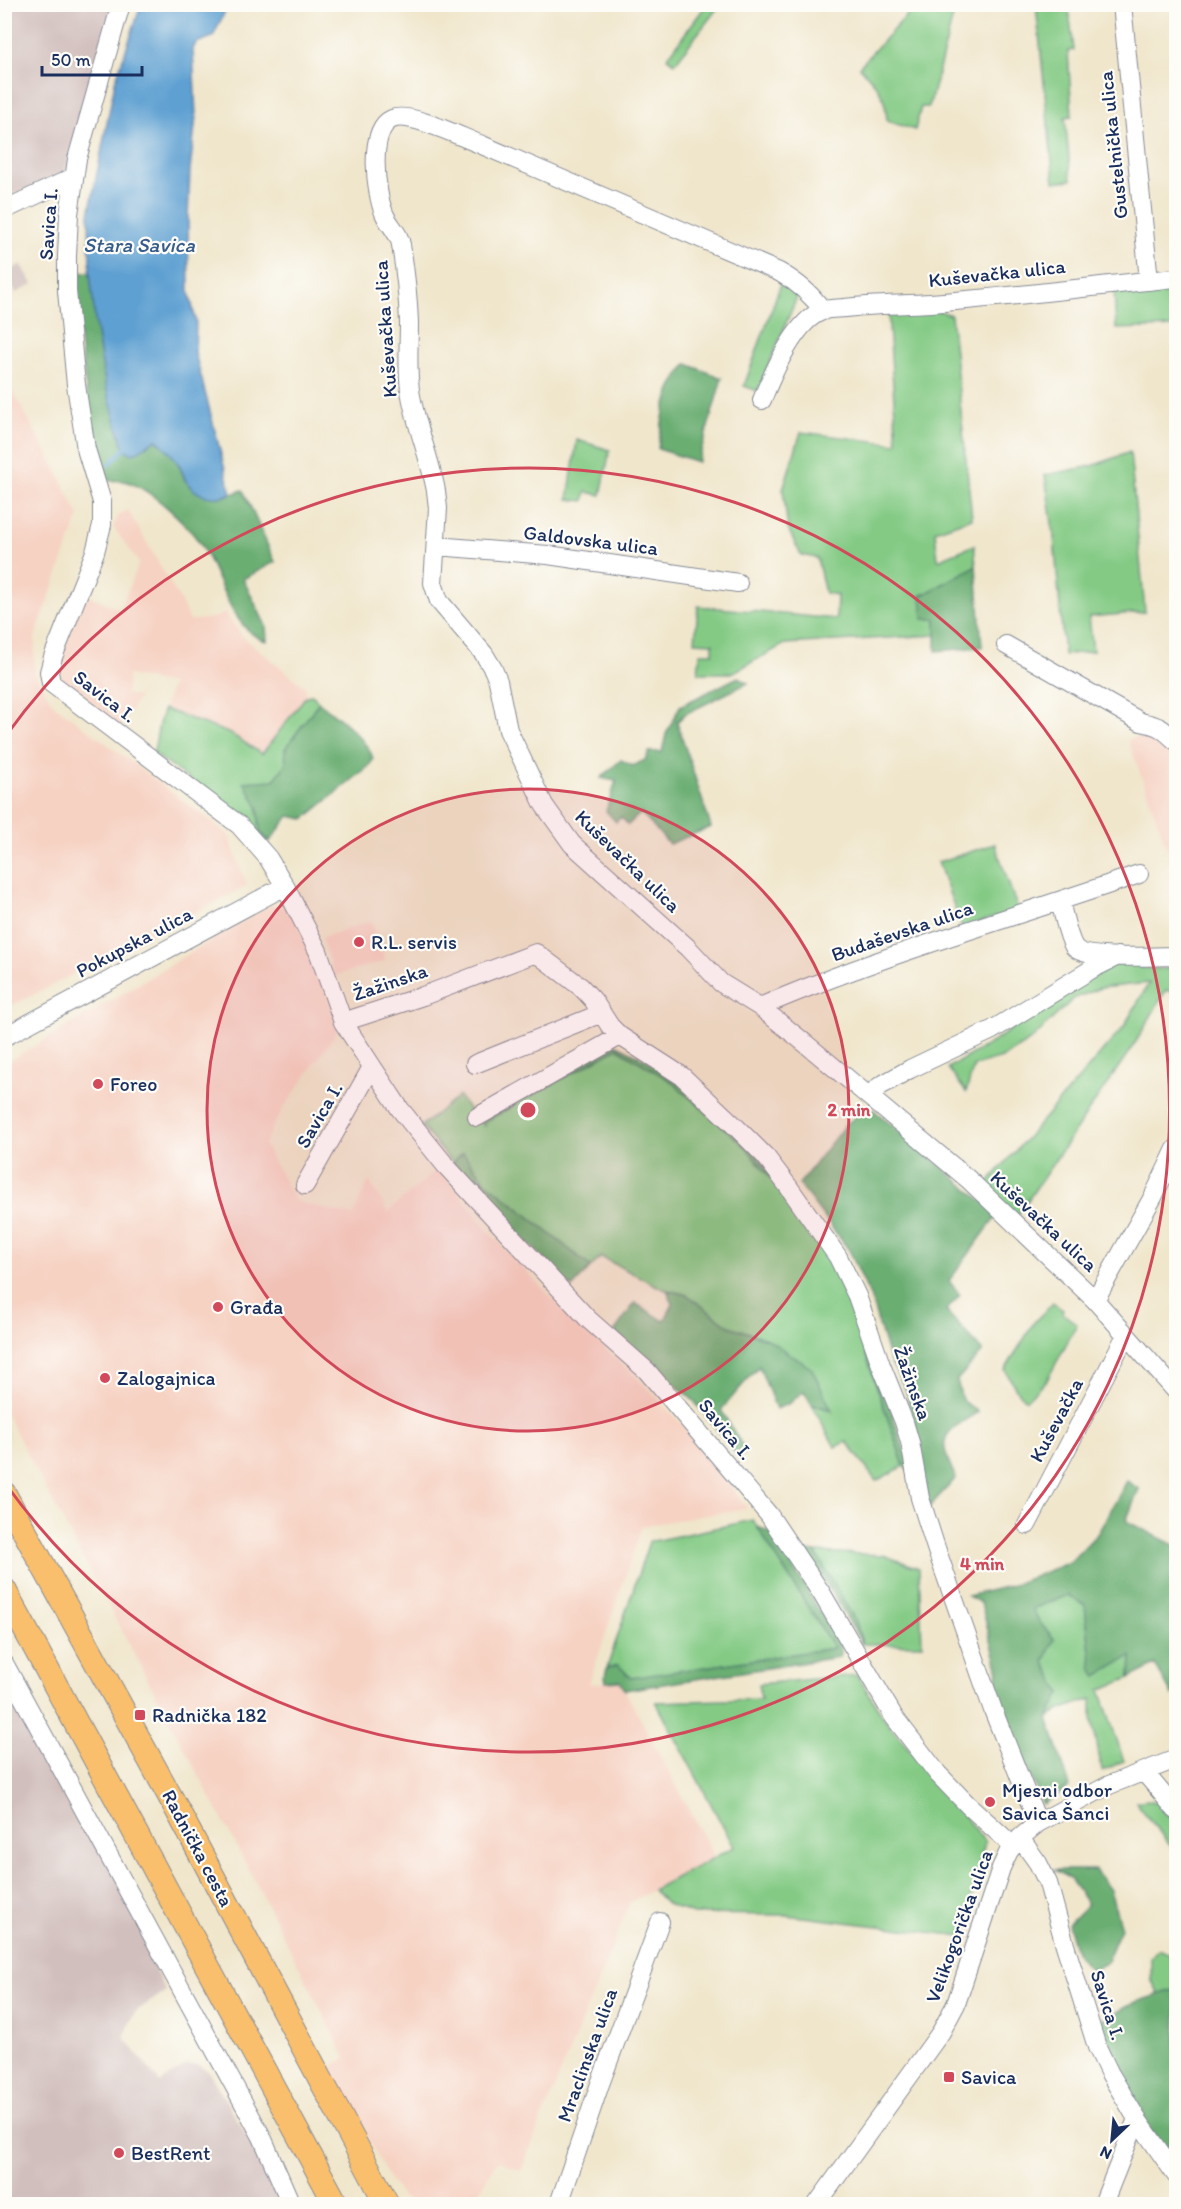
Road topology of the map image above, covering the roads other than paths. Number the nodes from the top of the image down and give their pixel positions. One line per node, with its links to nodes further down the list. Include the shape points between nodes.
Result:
1 (121, 4): 3 (street, Savica I.)
2 (1122, 4): 6 (street, Gustelnička ulica)
3 (74, 177): 4 (street, Savica I.); 14 (street, Savica I., via 67,291 76,385 86,449 102,502 102,525 53,657 51,683 239,825)
4 (4, 210)
5 (1176, 278): 6 (street, Kuševačka ulica)
6 (1149, 280): 7 (street, Kuševačka ulica)
7 (823, 311): 8 (street, via 804,326 785,351); 9 (street, Kuševačka ulica, via 803,288 778,272 471,141 415,120 392,119 386,123 375,153 376,174 382,211 401,242 408,294 409,380 436,491)
8 (762, 400)
9 (436, 546): 10 (street, Galdovska ulica, via 548,555); 18 (street, Kuševačka ulica, via 435,592 494,669 508,730 558,827 721,983)
10 (738, 583)
11 (1006, 645): 12 (street, via 1141,722 1160,726)
12 (1176, 741)
13 (1139, 874): 15 (street, Budaševska ulica)
14 (285, 886): 20 (street, Savica I., via 318,951); 22 (street, Pokupska ulica)
15 (1060, 902): 16 (street, via 1078,950); 18 (street, Budaševska ulica, via 909,949)
16 (1118, 956): 17 (street); 25 (street, via 992,1030 910,1069)
17 (1176, 956)
18 (760, 1007): 25 (street, Kuševačka ulica)
19 (602, 1014): 20 (street, Žažinska, via 581,987 536,953); 21 (street, Žažinska); 23 (street)
20 (343, 1022): 24 (street, Savica I.)
21 (621, 1036): 26 (street); 39 (street, Žažinska, via 682,1076 766,1157 838,1257 857,1296 901,1413 936,1548)
22 (4, 1037)
23 (475, 1064)
24 (372, 1066): 28 (street, Savica I.); 40 (street, Savica I., via 400,1109 446,1166 588,1318 647,1371 769,1515 822,1594 894,1717 968,1806)
25 (869, 1095): 29 (street, Kuševačka ulica, via 968,1179)
26 (477, 1117)
27 (1176, 1149): 29 (street)
28 (305, 1185)
29 (1095, 1300): 30 (street, Kuševačka ulica)
30 (1126, 1335): 31 (street, Kuševačka ulica); 33 (street, Kuševačka)
31 (1176, 1391)
32 (4, 1494): 44 (main road, Radnička cesta)
33 (1027, 1525)
34 (4, 1590): 46 (main road)
35 (4, 1663): 45 (street, via 262,2137)
36 (1176, 1759): 37 (street, Velikogorička ulica)
37 (1145, 1773): 38 (street); 39 (street, Velikogorička ulica, via 1109,1785)
38 (1176, 1810)
39 (1038, 1823): 40 (street, Velikogorička ulica)
40 (1016, 1842): 42 (street, Savica I., via 1038,1863 1048,1883 1097,2047); 49 (street, Velikogorička ulica, via 1005,1858 956,2004 941,2032)
41 (660, 1922): 48 (street, Mraclinska ulica)
42 (1137, 2119): 43 (street, Savica I.); 50 (street)
43 (1176, 2175)
44 (382, 2196): 47 (street)
45 (291, 2205)
46 (336, 2205)
47 (400, 2205)
48 (559, 2205)
49 (816, 2205)
50 (1103, 2205)

